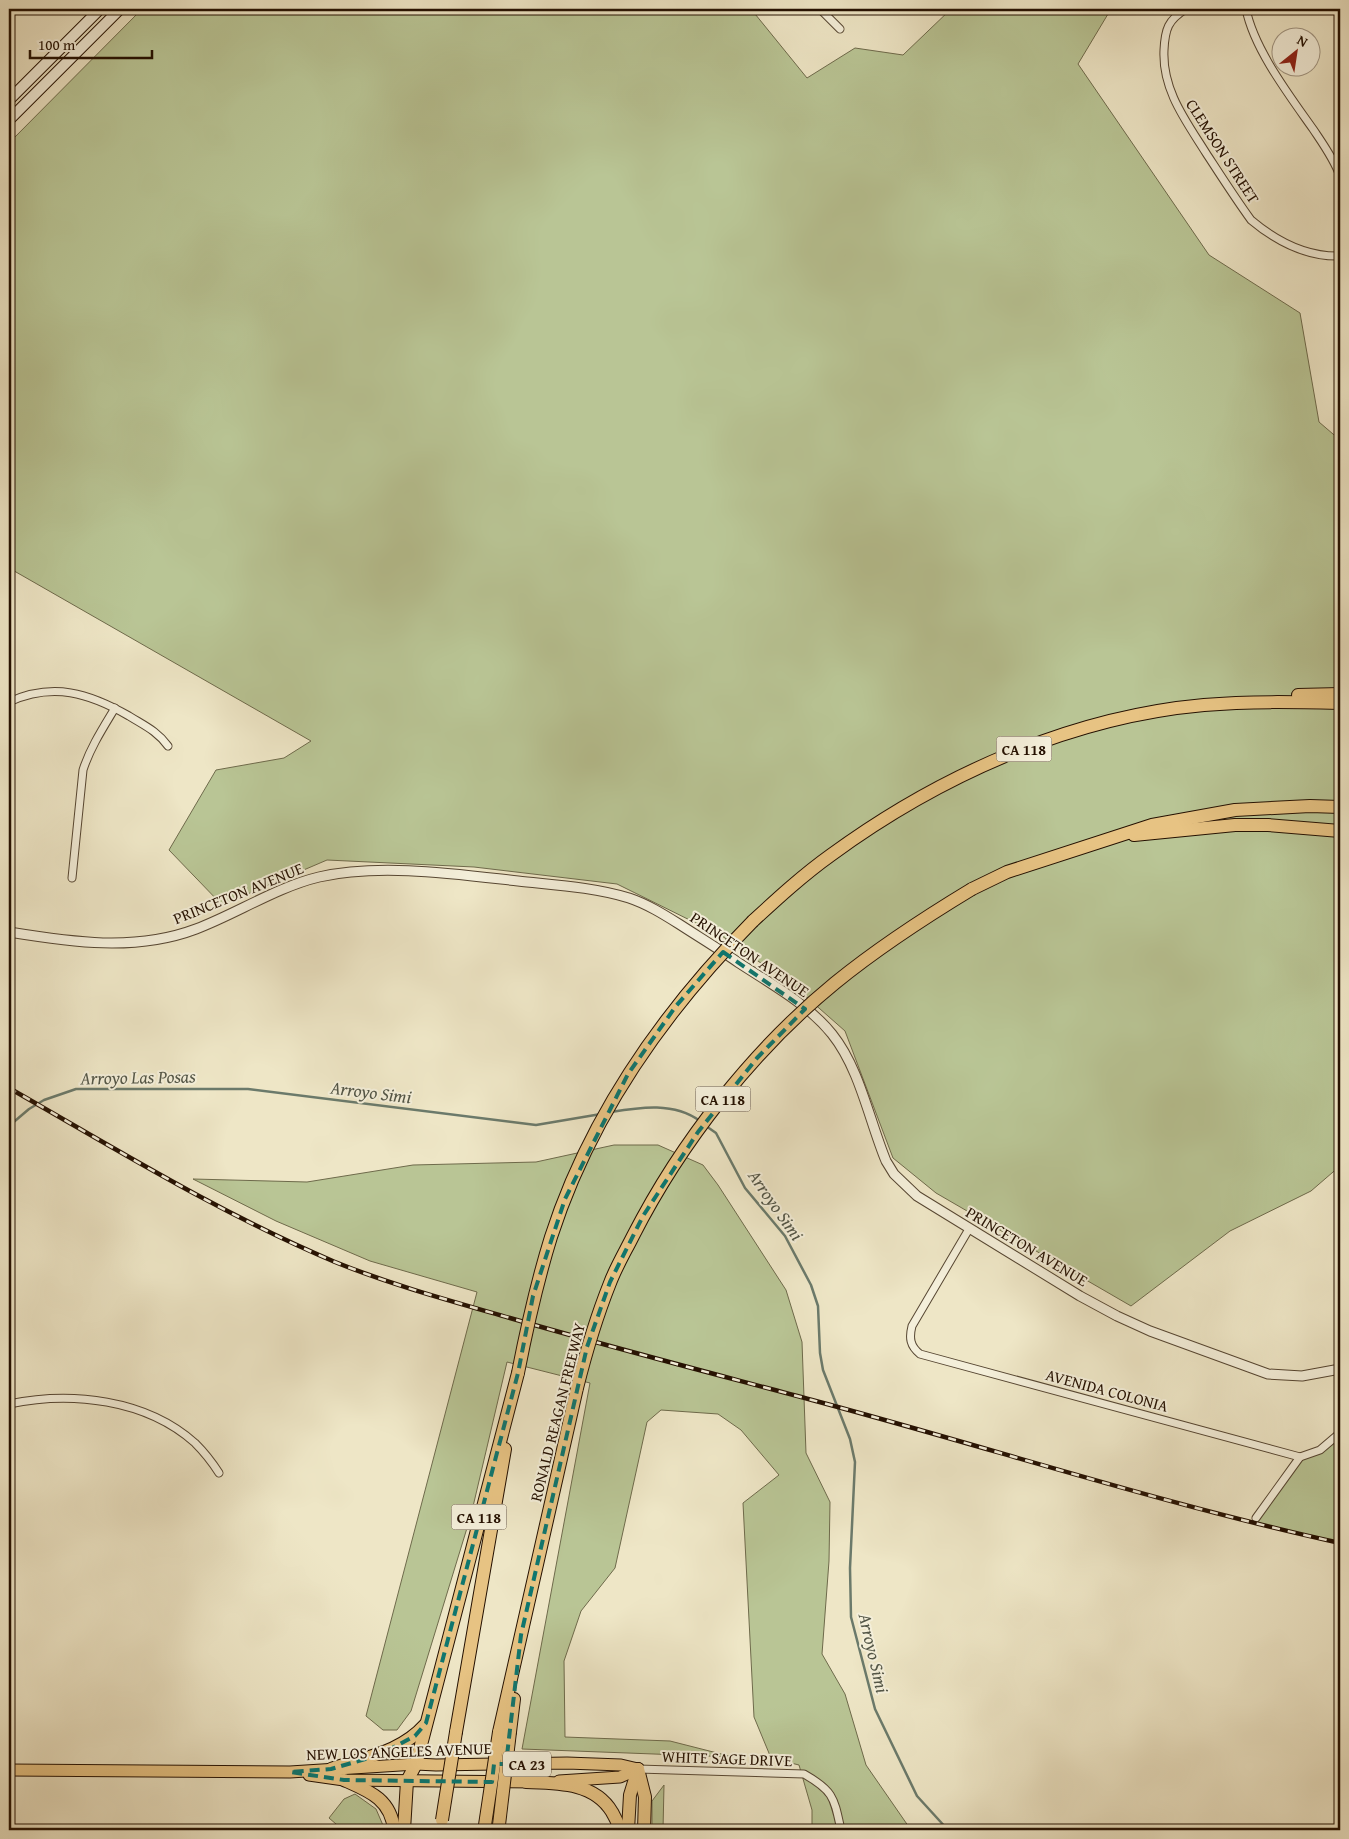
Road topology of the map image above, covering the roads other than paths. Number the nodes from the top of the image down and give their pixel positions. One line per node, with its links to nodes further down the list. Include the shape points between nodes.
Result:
1 (100, 9): 7 (main road)
2 (120, 9): 8 (main road)
3 (820, 9): 6 (street)
4 (1186, 9): 10 (street, CLEMSON STREET, via 1168,25 1165,36 1165,70 1178,110 1251,220 1266,233 1300,249)
5 (1246, 9): 9 (street, via 1248,21 1265,56 1329,153)
6 (840, 29)
7 (9, 100)
8 (9, 120)
9 (1340, 176)
10 (1340, 256)
11 (1340, 286): 12 (street)
12 (1340, 309)
13 (1340, 694): 16 (highway, via 1252,697)
14 (9, 702): 17 (street, via 25,695 65,692 88,696)
15 (1340, 704): 16 (highway, CA 118)
16 (1205, 705): 26 (highway, CA 118, bridge, via 1129,716 1084,728 954,779 831,855 753,921 676,1006 628,1074 601,1122 552,1235 533,1296)
17 (115, 708): 18 (street, via 156,732); 22 (street, via 83,770)
18 (168, 746)
19 (1340, 807): 21 (highway, RONALD REAGAN FREEWAY / CA 118, via 1235,810 1152,825)
20 (1340, 831): 21 (highway, via 1235,825)
21 (1119, 836): 33 (highway, RONALD REAGAN FREEWAY / CA 118, bridge, via 1007,872 972,889 900,935 834,984 795,1018 757,1058 670,1171 610,1282 587,1347 521,1635)
22 (72, 878)
23 (9, 932): 24 (street, PRINCETON AVENUE, via 105,944 160,939 198,928 296,884 317,877 357,872 431,872 557,885 631,898 711,944 795,1000 817,1019 832,1034 851,1065 881,1148 894,1174 917,1196)
24 (970, 1229): 25 (street, PRINCETON AVENUE, via 1080,1296 1150,1331 1268,1374 1302,1376); 29 (street, AVENIDA COLONIA, via 912,1326 911,1344 920,1354)
25 (1340, 1370)
26 (518, 1373): 32 (highway, CA 118); 42 (highway, bridge)
27 (9, 1404): 30 (street, via 75,1398 134,1409 179,1431 206,1455)
28 (1340, 1433): 29 (street, via 1320,1450)
29 (1300, 1457): 31 (street)
30 (219, 1473)
31 (1256, 1518)
32 (426, 1723): 34 (highway); 35 (highway, via 415,1736 394,1748)
33 (504, 1732): 43 (highway, bridge); 44 (highway, CA 118, bridge)
34 (416, 1764): 35 (main road, NEW LOS ANGELES AVENUE / CA 23); 36 (main road, NEW LOS ANGELES AVENUE / CA 23, via 594,1764); 40 (highway)
35 (331, 1769): 38 (main road, NEW LOS ANGELES AVENUE / CA 23)
36 (638, 1769): 41 (main road, NEW LOS ANGELES AVENUE, via 620,1777); 48 (highway, via 630,1794); 49 (highway, via 645,1797); 50 (street, WHITE SAGE DRIVE, via 804,1774 832,1796)
37 (9, 1770): 38 (main road, NEW LOS ANGELES AVENUE / CA 23)
38 (290, 1772): 39 (main road, NEW LOS ANGELES AVENUE / CA 23)
39 (344, 1780): 40 (main road, NEW LOS ANGELES AVENUE); 45 (highway, CA 23, via 373,1794 387,1807)
40 (407, 1781): 41 (main road, NEW LOS ANGELES AVENUE); 46 (highway)
41 (526, 1782): 47 (highway, via 564,1783 595,1793 609,1808)
42 (441, 1825)
43 (485, 1828)
44 (499, 1828)
45 (394, 1830)
46 (404, 1830)
47 (620, 1830)
48 (628, 1830)
49 (644, 1830)
50 (841, 1830)

